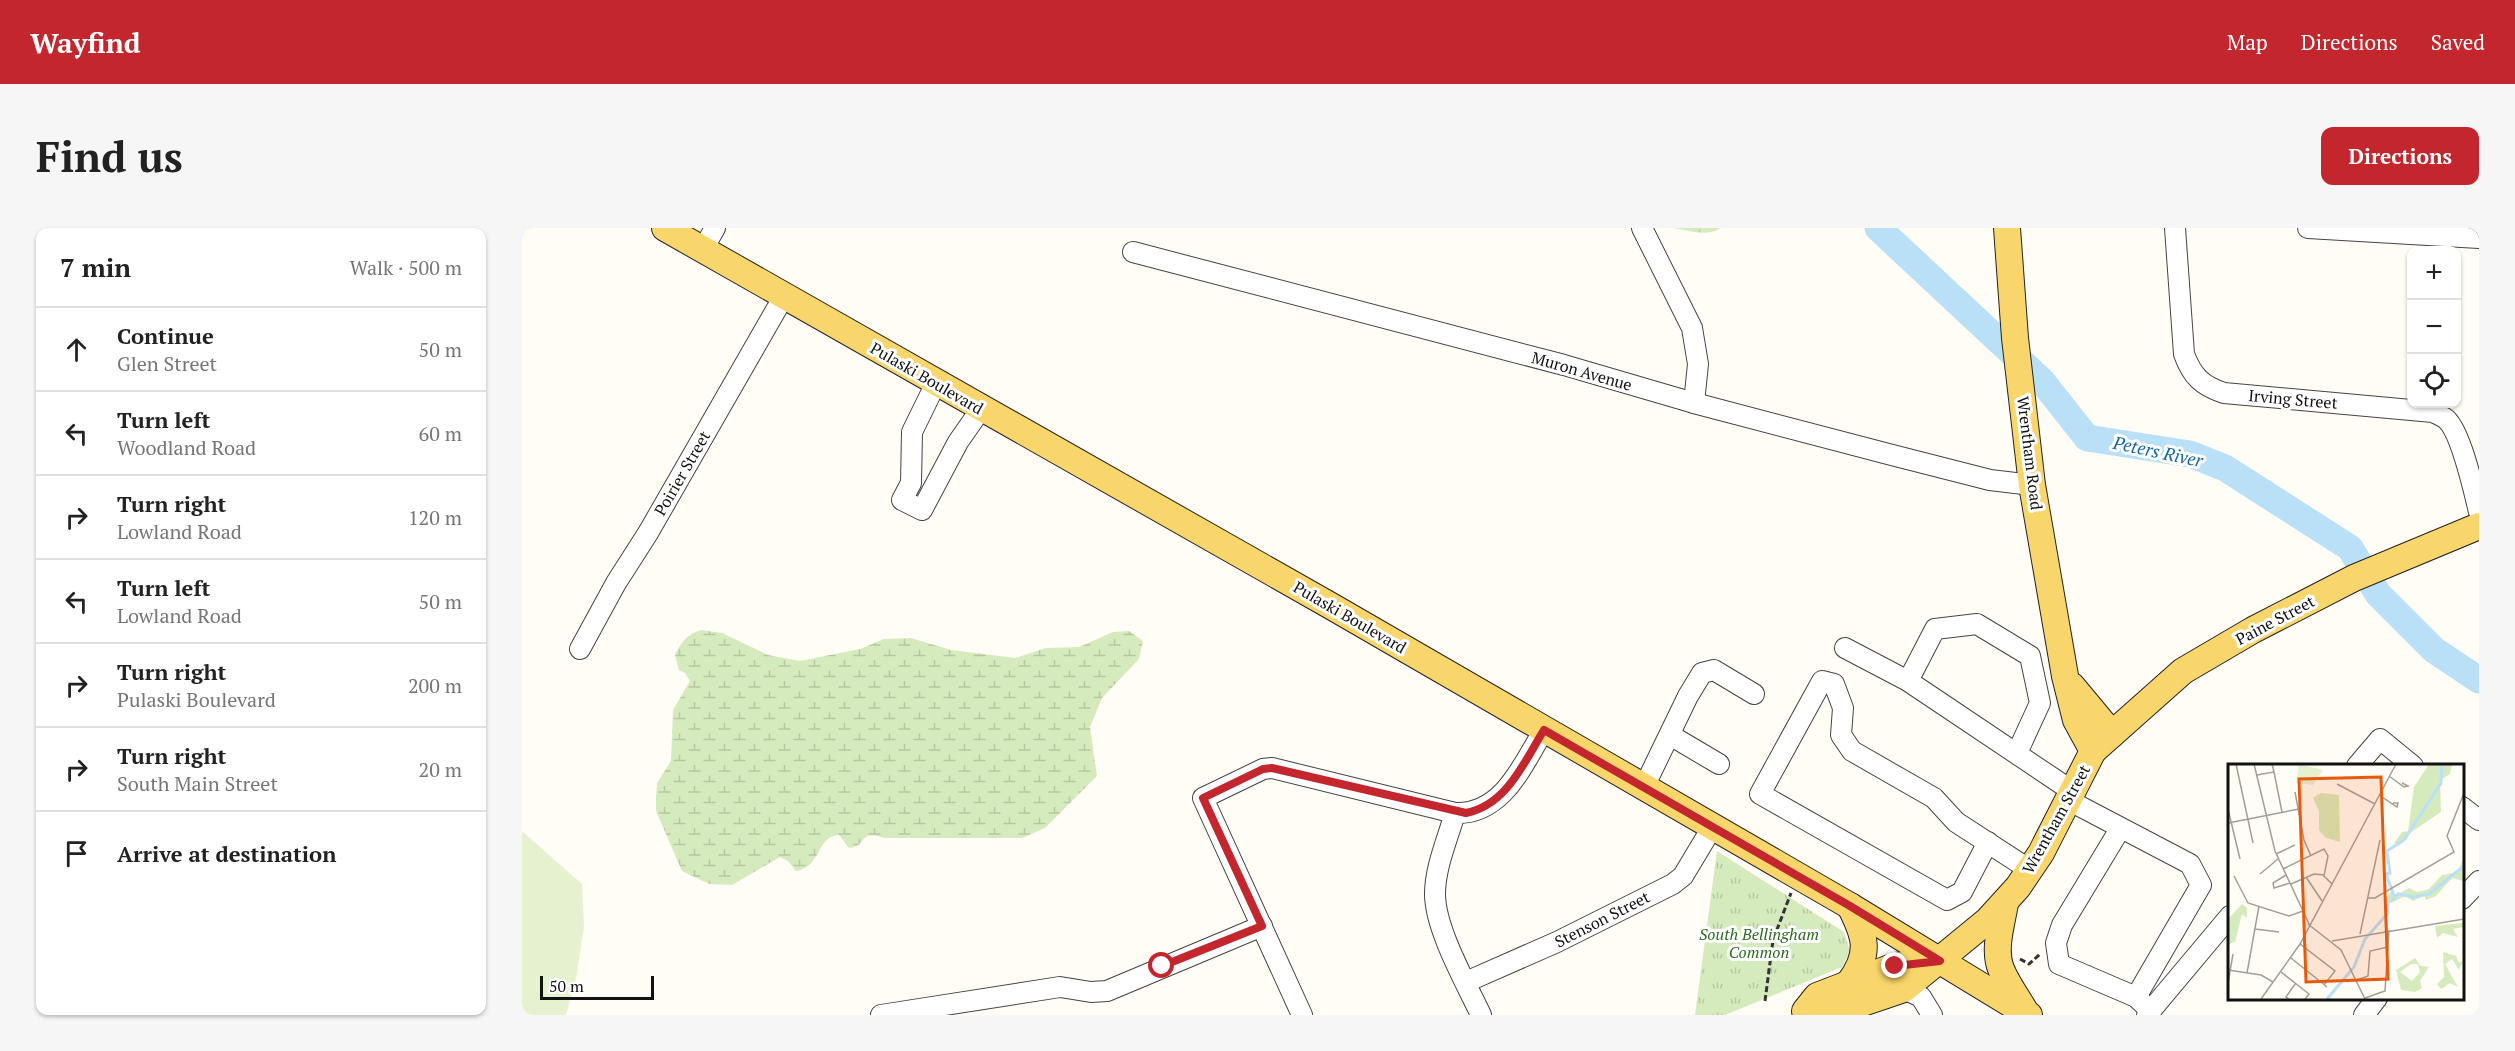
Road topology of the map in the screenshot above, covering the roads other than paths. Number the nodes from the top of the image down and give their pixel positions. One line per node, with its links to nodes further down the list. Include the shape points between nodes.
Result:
1 (665, 228): 7 (main road, Pulaski Boulevard)
2 (1642, 228): 11 (street, via 1692,328 1698,364)
3 (2007, 228): 13 (main road, Wrentham Road)
4 (2175, 228): 14 (street, Irving Street, via 2184,354 2189,368 2206,387 2224,393 2433,412 2453,428)
5 (2307, 228): 6 (street)
6 (2479, 238)
7 (709, 239): 9 (main road, Pulaski Boulevard)
8 (1133, 252): 11 (street, Muron Avenue)
9 (784, 296): 10 (main road, Pulaski Boulevard); 17 (street, Poirier Street)
10 (936, 383): 12 (main road, Pulaski Boulevard); 12 (street, via 912,432 911,483 902,500 922,510 958,441)
11 (1694, 403): 13 (street, Muron Avenue, via 1990,480)
12 (981, 409): 21 (main road, Pulaski Boulevard, via 1204,532)
13 (2032, 485): 18 (main road, Wrentham Road)
14 (2479, 512)
15 (2479, 526): 22 (main road, Paine Street, via 2365,574 2253,630 2184,671)
16 (1845, 648): 19 (street)
17 (580, 649)
18 (2065, 676): 22 (main road, Wrentham Road); 24 (main road, Wrentham Road, via 2076,720)
19 (1908, 681): 25 (street); 25 (street, via 1935,629 1977,624 2030,656 2040,703)
20 (1754, 694): 23 (street, via 1714,670 1702,673)
21 (1544, 730): 29 (main road, Pulaski Boulevard); 32 (street, via 1510,785 1493,802 1474,812)
22 (2112, 734): 24 (main road, Paine Street)
23 (1670, 735): 26 (street); 29 (street)
24 (2093, 752): 30 (main road, Wrentham Street)
25 (2017, 753): 30 (street)
26 (1719, 764)
27 (2359, 764): 28 (street, via 2380,739)
28 (2411, 764)
29 (1644, 787): 34 (main road, Pulaski Boulevard)
30 (2070, 795): 35 (street); 37 (main road, Wrentham Street)
31 (2464, 808): 33 (street)
32 (1455, 813): 43 (street, via 1272,768 1203,798); 45 (street, via 1435,893 1441,925)
33 (2479, 820)
34 (1713, 826): 41 (main road, Pulaski Boulevard); 45 (street, Stenson Street, via 1683,876 1673,884)
35 (2120, 829): 48 (street, via 2190,864 2201,885); 48 (street, via 2062,925 2056,943 2059,964)
36 (1988, 842): 36 (street, via 1956,822 1934,798 1852,751 1840,735 1843,708 1834,684 1822,681 1760,794 1947,900 1962,892); 37 (street)
37 (2030, 870): 40 (main road, Wrentham Street)
38 (2479, 881): 39 (street)
39 (2464, 898)
40 (2005, 903): 44 (main road, Wrentham Street); 52 (main road, via 1999,963)
41 (1850, 906): 44 (main road, Pulaski Boulevard); 46 (main road, via 1865,945 1862,963)
42 (2228, 918): 50 (street)
43 (1262, 926): 53 (street, via 1099,993 1060,987); 54 (street)
44 (1940, 961): 46 (main road, via 1895,966); 47 (main road, Wrentham Street); 52 (main road, Pulaski Boulevard)
45 (1466, 982): 55 (street)
46 (1848, 983): 51 (main road, via 1817,996)
47 (1904, 988): 51 (main road, Wrentham Street); 56 (street, via 1921,997)
48 (2136, 997): 50 (street)
49 (2376, 1000): 57 (street)
50 (2149, 1013)
51 (1812, 1014)
52 (2028, 1014)
53 (881, 1015)
54 (1302, 1015)
55 (1481, 1015)
56 (1932, 1015)
57 (2364, 1015)

